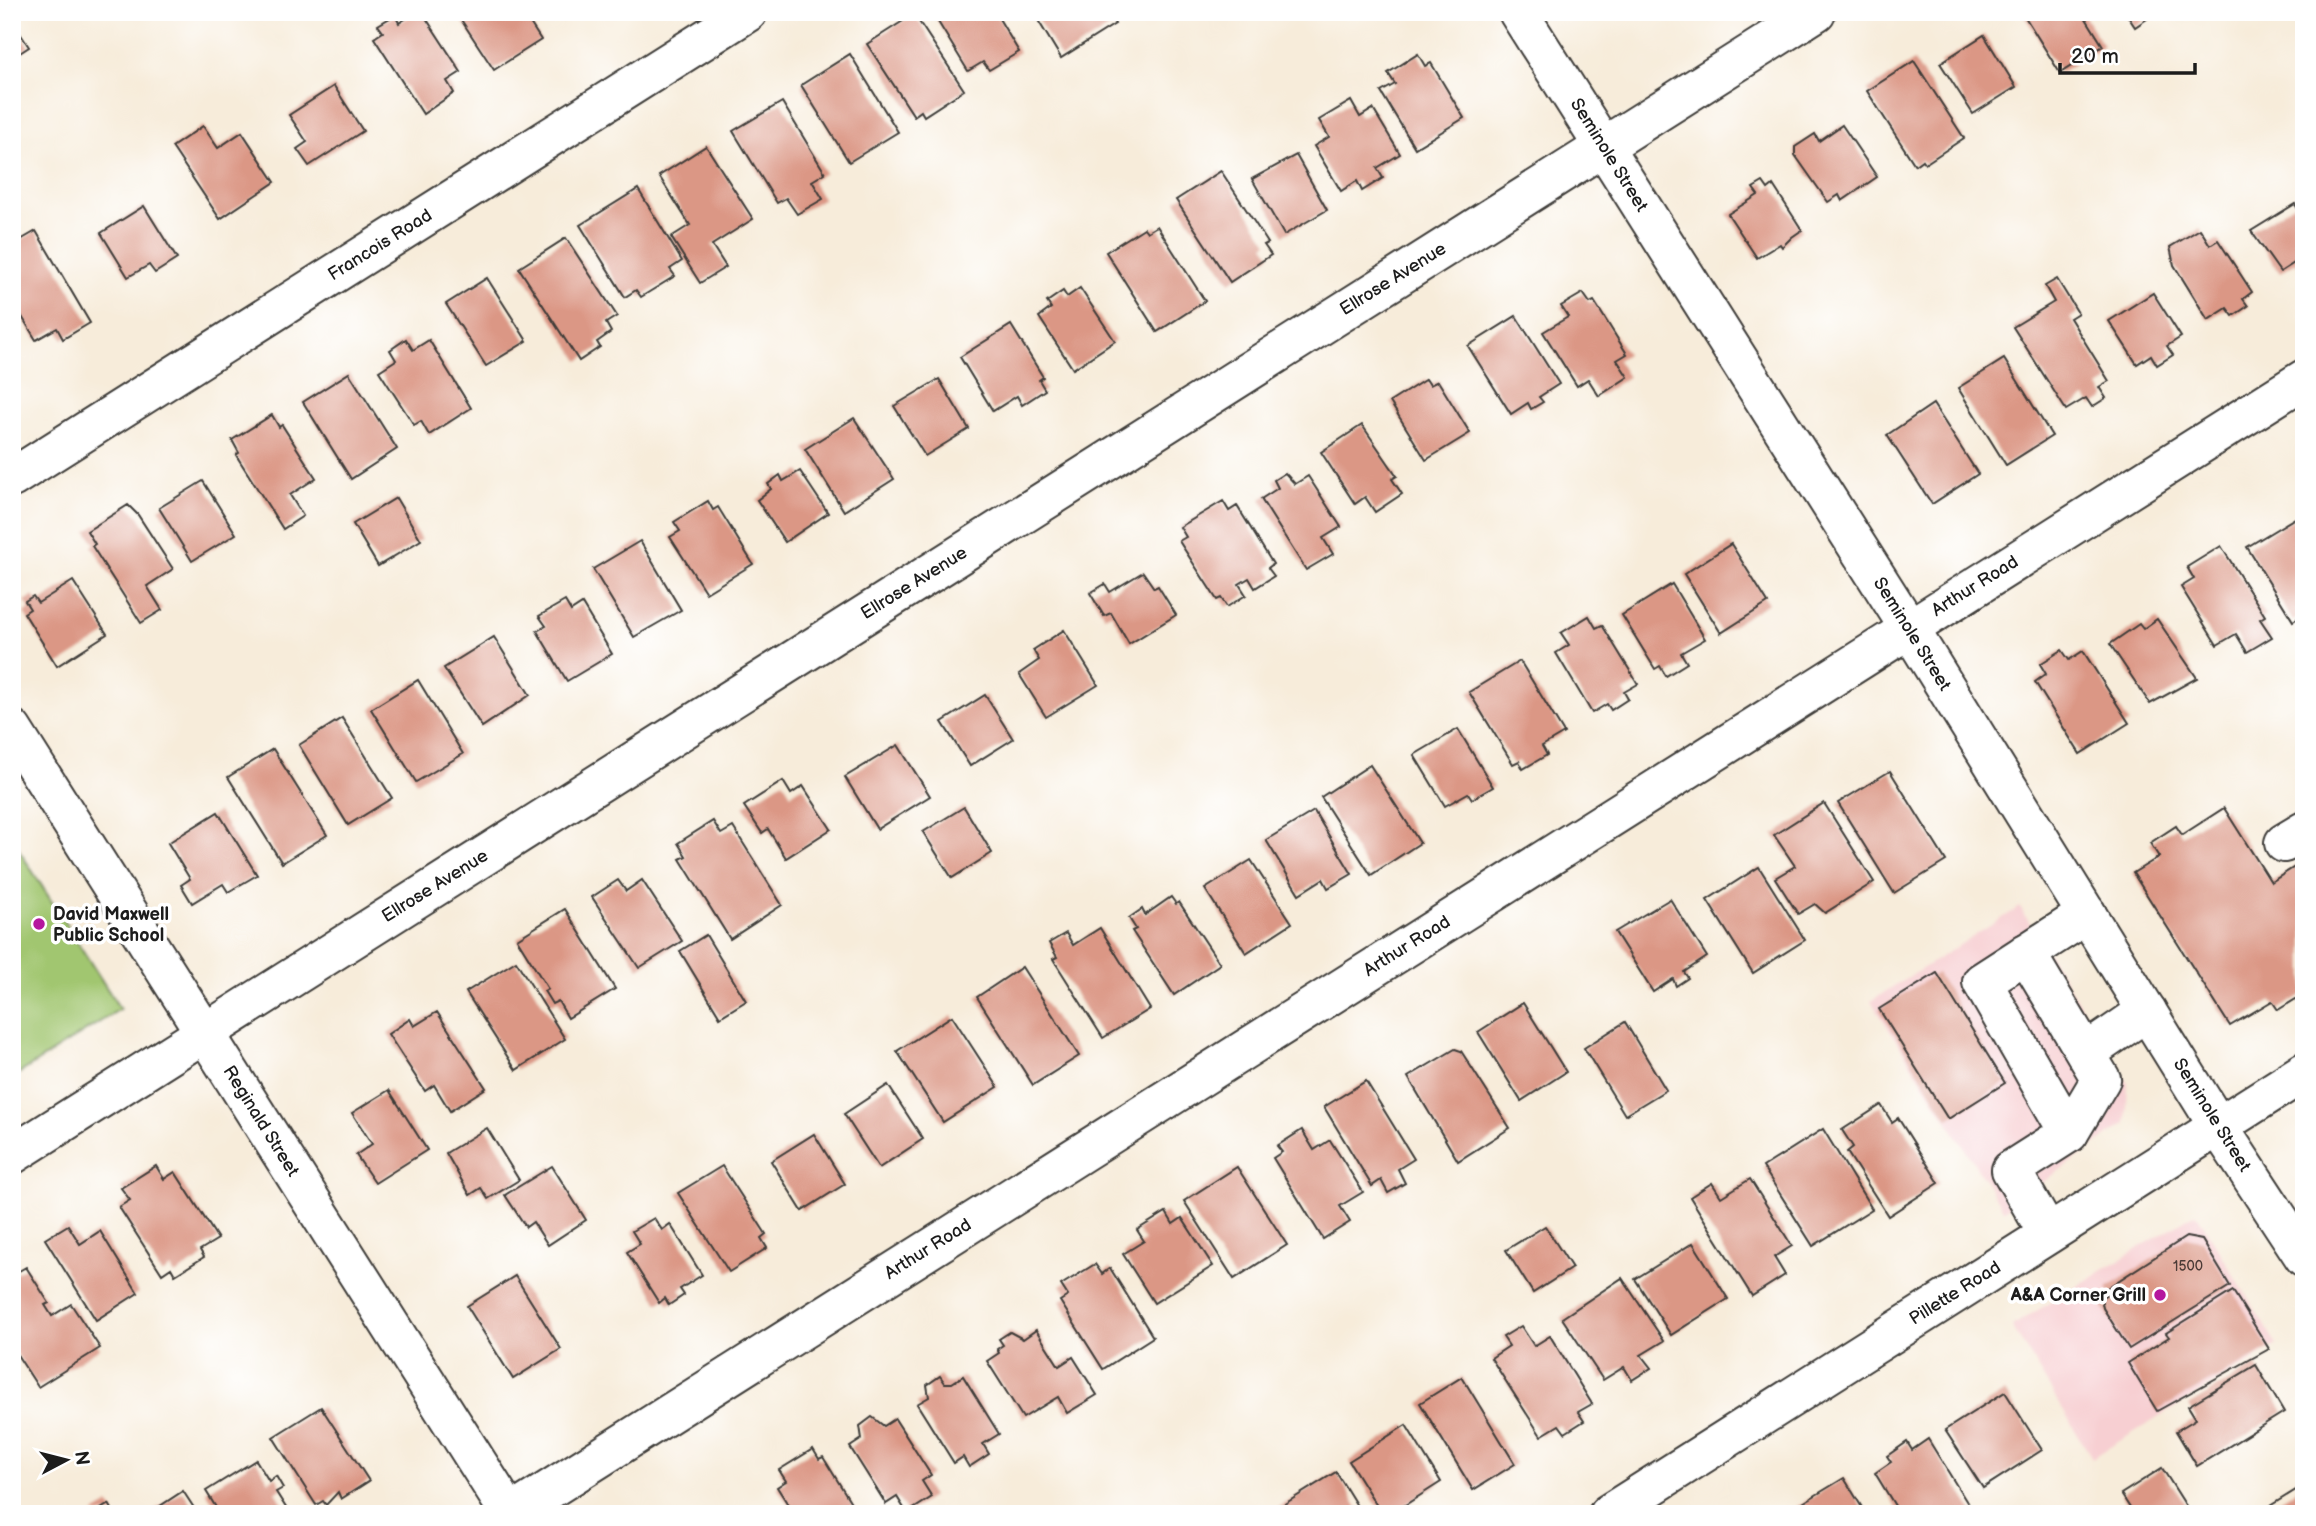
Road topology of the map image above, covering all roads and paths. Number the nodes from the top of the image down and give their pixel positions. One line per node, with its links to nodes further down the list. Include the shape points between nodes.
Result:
1 (748, 12): 6 (street, Francois Road)
2 (1518, 12): 4 (street, Seminole Street)
3 (1816, 12): 4 (street, Ellrose Avenue)
4 (1604, 146): 7 (street, Seminole Street); 12 (street, Ellrose Avenue)
5 (2304, 379): 7 (street, Arthur Road)
6 (12, 478)
7 (1909, 628): 9 (street, Seminole Street); 20 (street, Arthur Road)
8 (12, 729): 12 (street, Reginald Street)
9 (2087, 914): 10 (street); 11 (street, Seminole Street)
10 (2026, 953): 13 (street); 16 (street, via 1982,982)
11 (2147, 1011): 13 (street); 15 (street, Seminole Street)
12 (205, 1032): 17 (street, Ellrose Avenue); 20 (street, Reginald Street)
13 (2086, 1053): 16 (street, via 2101,1079)
14 (2304, 1072): 15 (street, Pillette Road)
15 (2218, 1126): 18 (street, Pillette Road); 19 (street, Seminole Street)
16 (2069, 1133): 18 (street, via 2011,1170)
17 (12, 1154)
18 (2048, 1234): 21 (street, Pillette Road)
19 (2299, 1241)
20 (511, 1514)
21 (1608, 1514)

